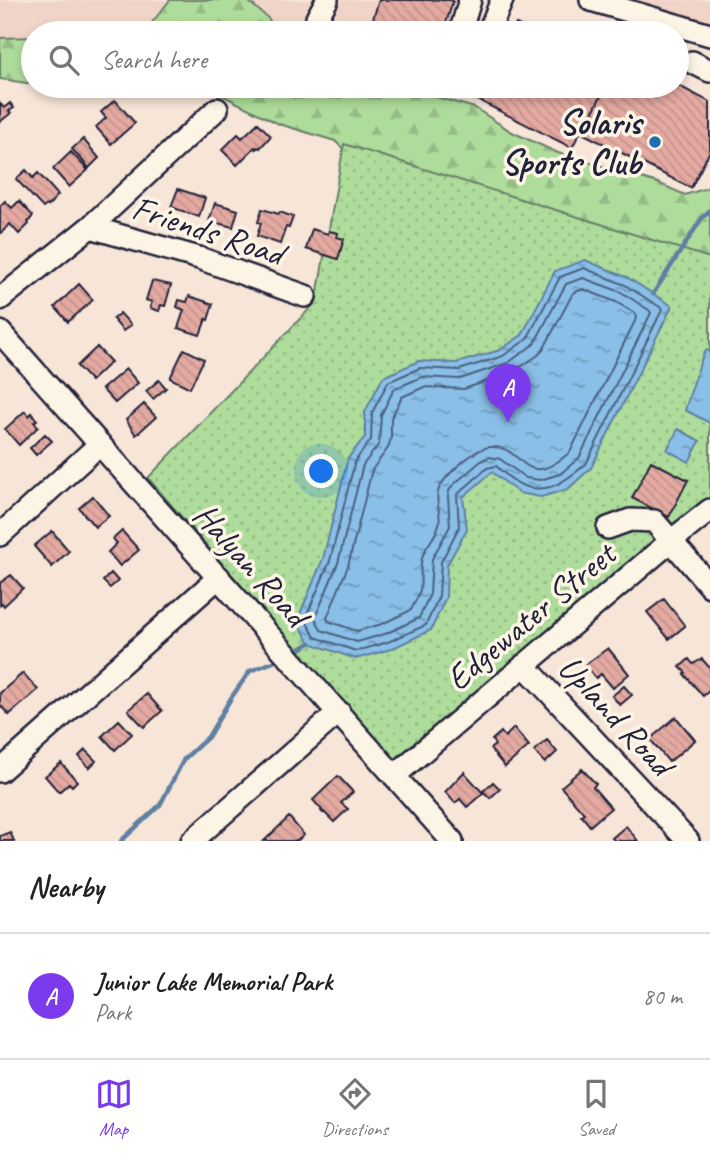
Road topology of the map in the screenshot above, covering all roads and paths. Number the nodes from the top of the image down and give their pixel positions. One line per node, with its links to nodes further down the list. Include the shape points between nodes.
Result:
1 (327, 0): 5 (street)
2 (470, 0): 6 (street)
3 (502, 0): 7 (street)
4 (596, 1): 8 (street)
5 (318, 21)
6 (464, 21)
7 (493, 21)
8 (663, 21)
9 (689, 29): 10 (street)
10 (710, 35)
11 (217, 109): 12 (street)
12 (90, 227): 13 (street, Friends Road, via 199,258); 14 (street)
13 (305, 296)
14 (0, 299)
15 (0, 332): 16 (street, Halyan Road)
16 (100, 444): 19 (street); 21 (street, Halyan Road)
17 (710, 510): 20 (street, Edgewater Street)
18 (608, 528): 20 (street, via 630,520 654,521)
19 (0, 535)
20 (671, 541): 22 (street); 23 (street, Edgewater Street)
21 (219, 577): 24 (street, Halyan Road); 25 (street)
22 (710, 586)
23 (524, 665): 26 (street, Edgewater Street); 29 (street, Upland Road)
24 (339, 712): 26 (street, Halyan Road); 27 (street)
25 (0, 771)
26 (394, 776): 28 (street, Halyan Road)
27 (192, 841)
28 (452, 841)
29 (688, 841)

